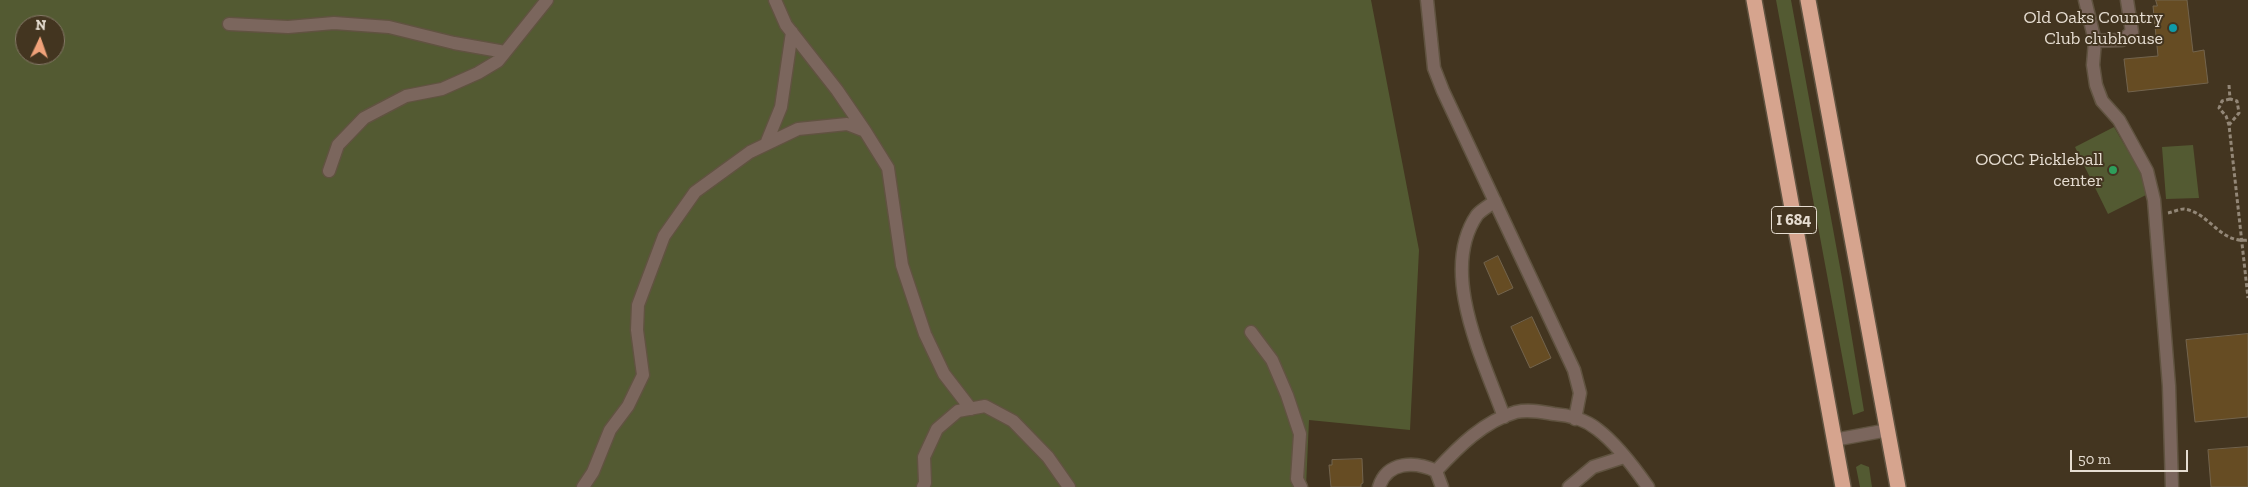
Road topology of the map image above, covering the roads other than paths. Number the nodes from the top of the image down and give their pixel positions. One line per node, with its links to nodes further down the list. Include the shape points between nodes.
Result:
1 (548, 0): 11 (lane)
2 (775, 0): 9 (lane)
3 (1427, 0): 15 (lane, via 1434,68)
4 (1754, 0): 21 (highway, I 684)
5 (1808, 0): 20 (highway)
6 (2085, 0): 10 (lane)
7 (2127, 0): 10 (lane, via 2132,32 2122,40)
8 (229, 24): 11 (lane, via 288,27 334,22 389,28)
9 (792, 32): 12 (lane); 13 (lane, via 781,107)
10 (2095, 41): 34 (lane, via 2093,65 2096,85 2102,101 2119,120 2147,171 2154,200 2169,386)
11 (505, 52): 14 (lane, via 498,61 478,73 442,89 406,96 364,118 338,145)
12 (866, 131): 13 (lane, via 847,124 798,129); 17 (lane, via 888,168 902,265 925,334 944,374)
13 (766, 144): 24 (lane, via 695,192 664,236 638,305 637,330 643,375 628,406 610,430 593,472)
14 (329, 170)
15 (1495, 201): 18 (lane, via 1478,214 1469,230 1462,277 1466,310); 19 (lane, via 1574,370 1580,393)
16 (1251, 332): 27 (lane, via 1272,360 1300,434 1297,479)
17 (971, 409): 25 (lane, via 958,411 937,430 924,457); 26 (lane, via 985,406 1013,421)
18 (1504, 417): 19 (lane, via 1531,411); 23 (lane, via 1479,431)
19 (1576, 419): 22 (lane, via 1599,430)
20 (1888, 430): 21 (lane); 33 (highway)
21 (1834, 440): 32 (highway, I 684)
22 (1624, 457): 30 (lane, via 1593,467); 31 (lane)
23 (1436, 471): 28 (lane, via 1424,466 1392,468 1382,478); 29 (lane)
24 (583, 487)
25 (923, 487)
26 (1070, 487)
27 (1301, 487)
28 (1379, 487)
29 (1442, 487)
30 (1568, 487)
31 (1648, 487)
32 (1843, 487)
33 (1898, 487)
34 (2172, 487)

